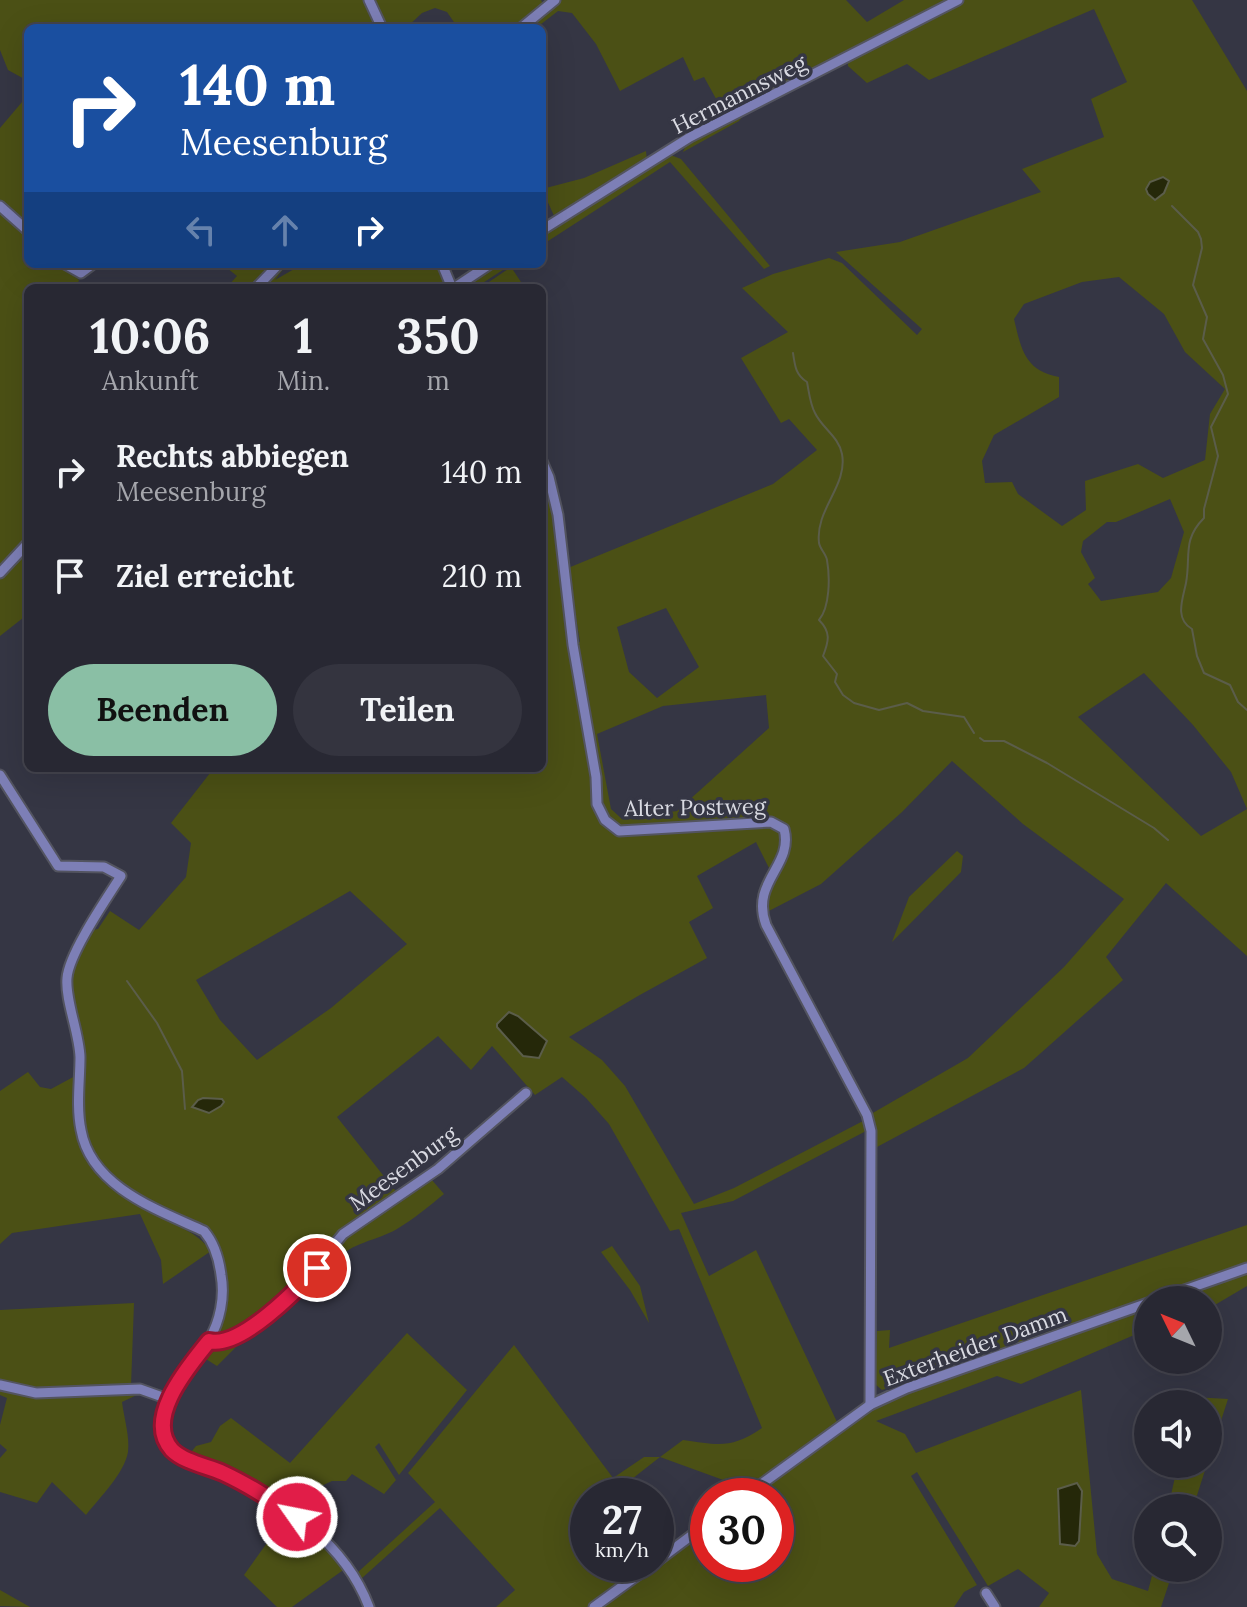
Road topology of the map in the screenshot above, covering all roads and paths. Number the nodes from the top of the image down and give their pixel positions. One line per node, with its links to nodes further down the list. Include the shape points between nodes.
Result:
1 (369, 0): 4 (street)
2 (555, 0): 5 (street)
3 (958, 0): 8 (street, Hermannsweg, via 690,137)
4 (380, 24)
5 (526, 24)
6 (0, 206): 7 (street)
7 (24, 227)
8 (546, 227)
9 (275, 268): 11 (street)
10 (484, 268): 12 (street)
11 (260, 284)
12 (459, 284)
13 (546, 470): 24 (street, Alter Postweg, via 558,515 597,804 605,820 619,831 771,822 784,829 786,846 765,885 761,912 871,1131)
14 (24, 547): 15 (street)
15 (0, 573)
16 (0, 775): 21 (street, via 58,866 104,867 121,876 67,978 80,1054 80,1128 85,1145 109,1178 144,1203 204,1231 211,1240 219,1259 222,1297)
17 (526, 1093): 21 (street, Meesenburg, via 438,1169 343,1234 275,1310 228,1339)
18 (1247, 1268): 19 (street)
19 (1196, 1286)
20 (1134, 1308): 24 (street, Exterheider Damm)
21 (209, 1341): 23 (street)
22 (0, 1385): 23 (street, via 36,1393 140,1389)
23 (168, 1399): 28 (street, via 164,1431 173,1450 267,1497 315,1530 336,1552)
24 (870, 1405): 25 (street, Exterheider Damm)
25 (770, 1478)
26 (628, 1582): 29 (street)
27 (986, 1593): 30 (street)
28 (369, 1607)
29 (594, 1607)
30 (995, 1607)

